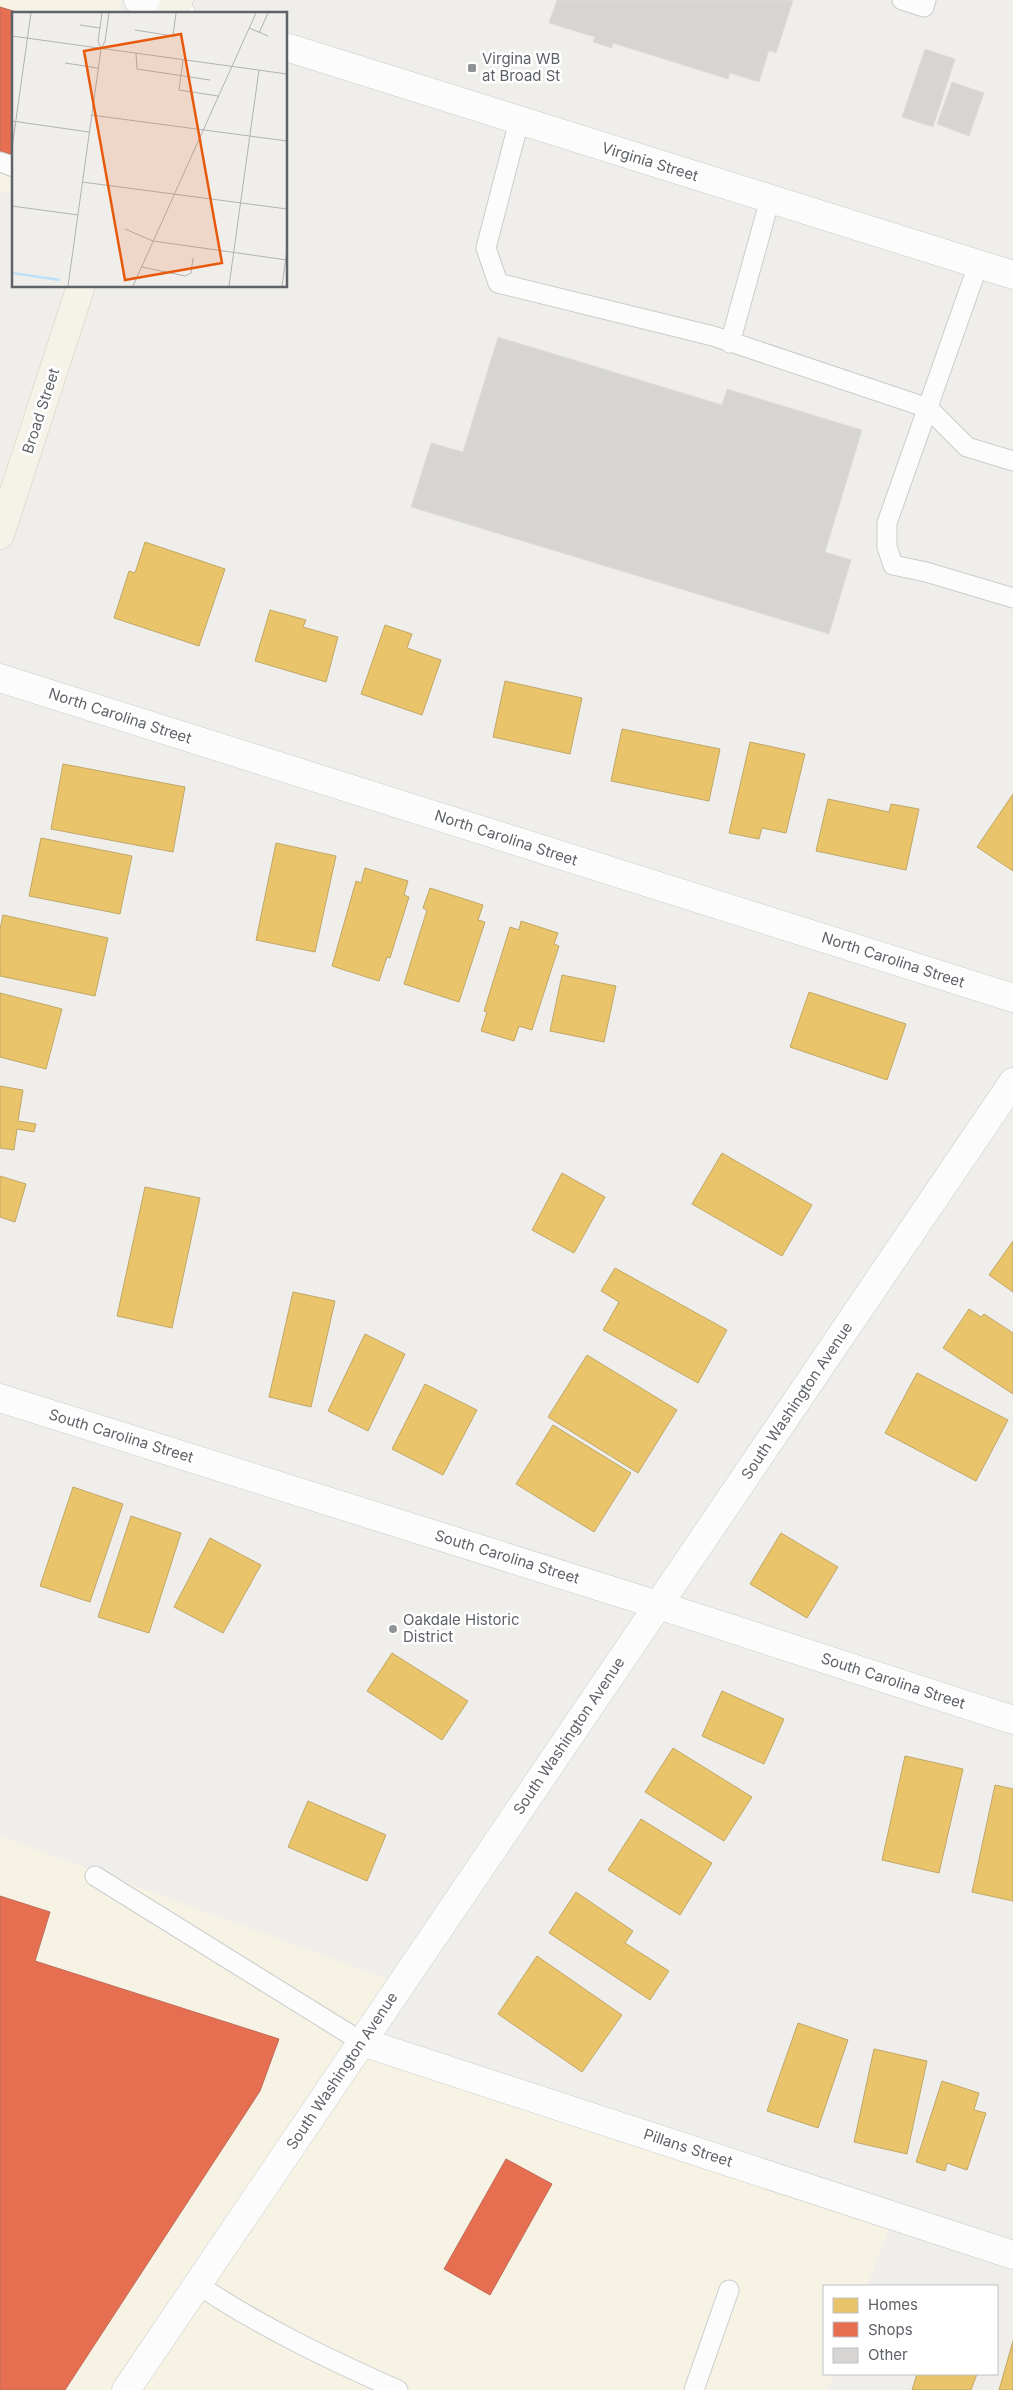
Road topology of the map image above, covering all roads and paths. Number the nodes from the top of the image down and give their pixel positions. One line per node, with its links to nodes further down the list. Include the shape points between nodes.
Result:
1 (138, 0): 4 (street)
2 (902, 0): 3 (lane, via 924,7)
3 (926, 0)
4 (173, 8)
5 (288, 49): 6 (street, Virginia Street)
6 (519, 121): 9 (street, Virginia Street); 13 (lane, via 486,248 498,283)
7 (0, 162): 8 (lane)
8 (12, 166)
9 (770, 199): 10 (street, Virginia Street); 13 (lane)
10 (978, 264): 11 (street, Virginia Street); 14 (lane)
11 (1013, 275)
12 (80, 288): 16 (main road, Broad Street)
13 (730, 343): 14 (lane)
14 (928, 408): 15 (lane, via 967,447); 17 (lane, via 887,523 887,547 893,565)
15 (1013, 461)
16 (0, 535)
17 (1013, 598)
18 (0, 678): 19 (street, North Carolina Street)
19 (1013, 998)
20 (1013, 1082): 22 (street, South Washington Avenue)
21 (0, 1398): 22 (street, South Carolina Street)
22 (658, 1605): 23 (street, South Carolina Street); 25 (street, South Washington Avenue)
23 (1013, 1720)
24 (95, 1876): 25 (lane)
25 (362, 2042): 26 (street, Pillans Street); 27 (street, South Washington Avenue)
26 (1013, 2255)
27 (197, 2284): 29 (street, South Washington Avenue); 30 (lane, via 244,2315 321,2356)
28 (729, 2290): 31 (lane)
29 (126, 2390)
30 (398, 2390)
31 (694, 2390)

